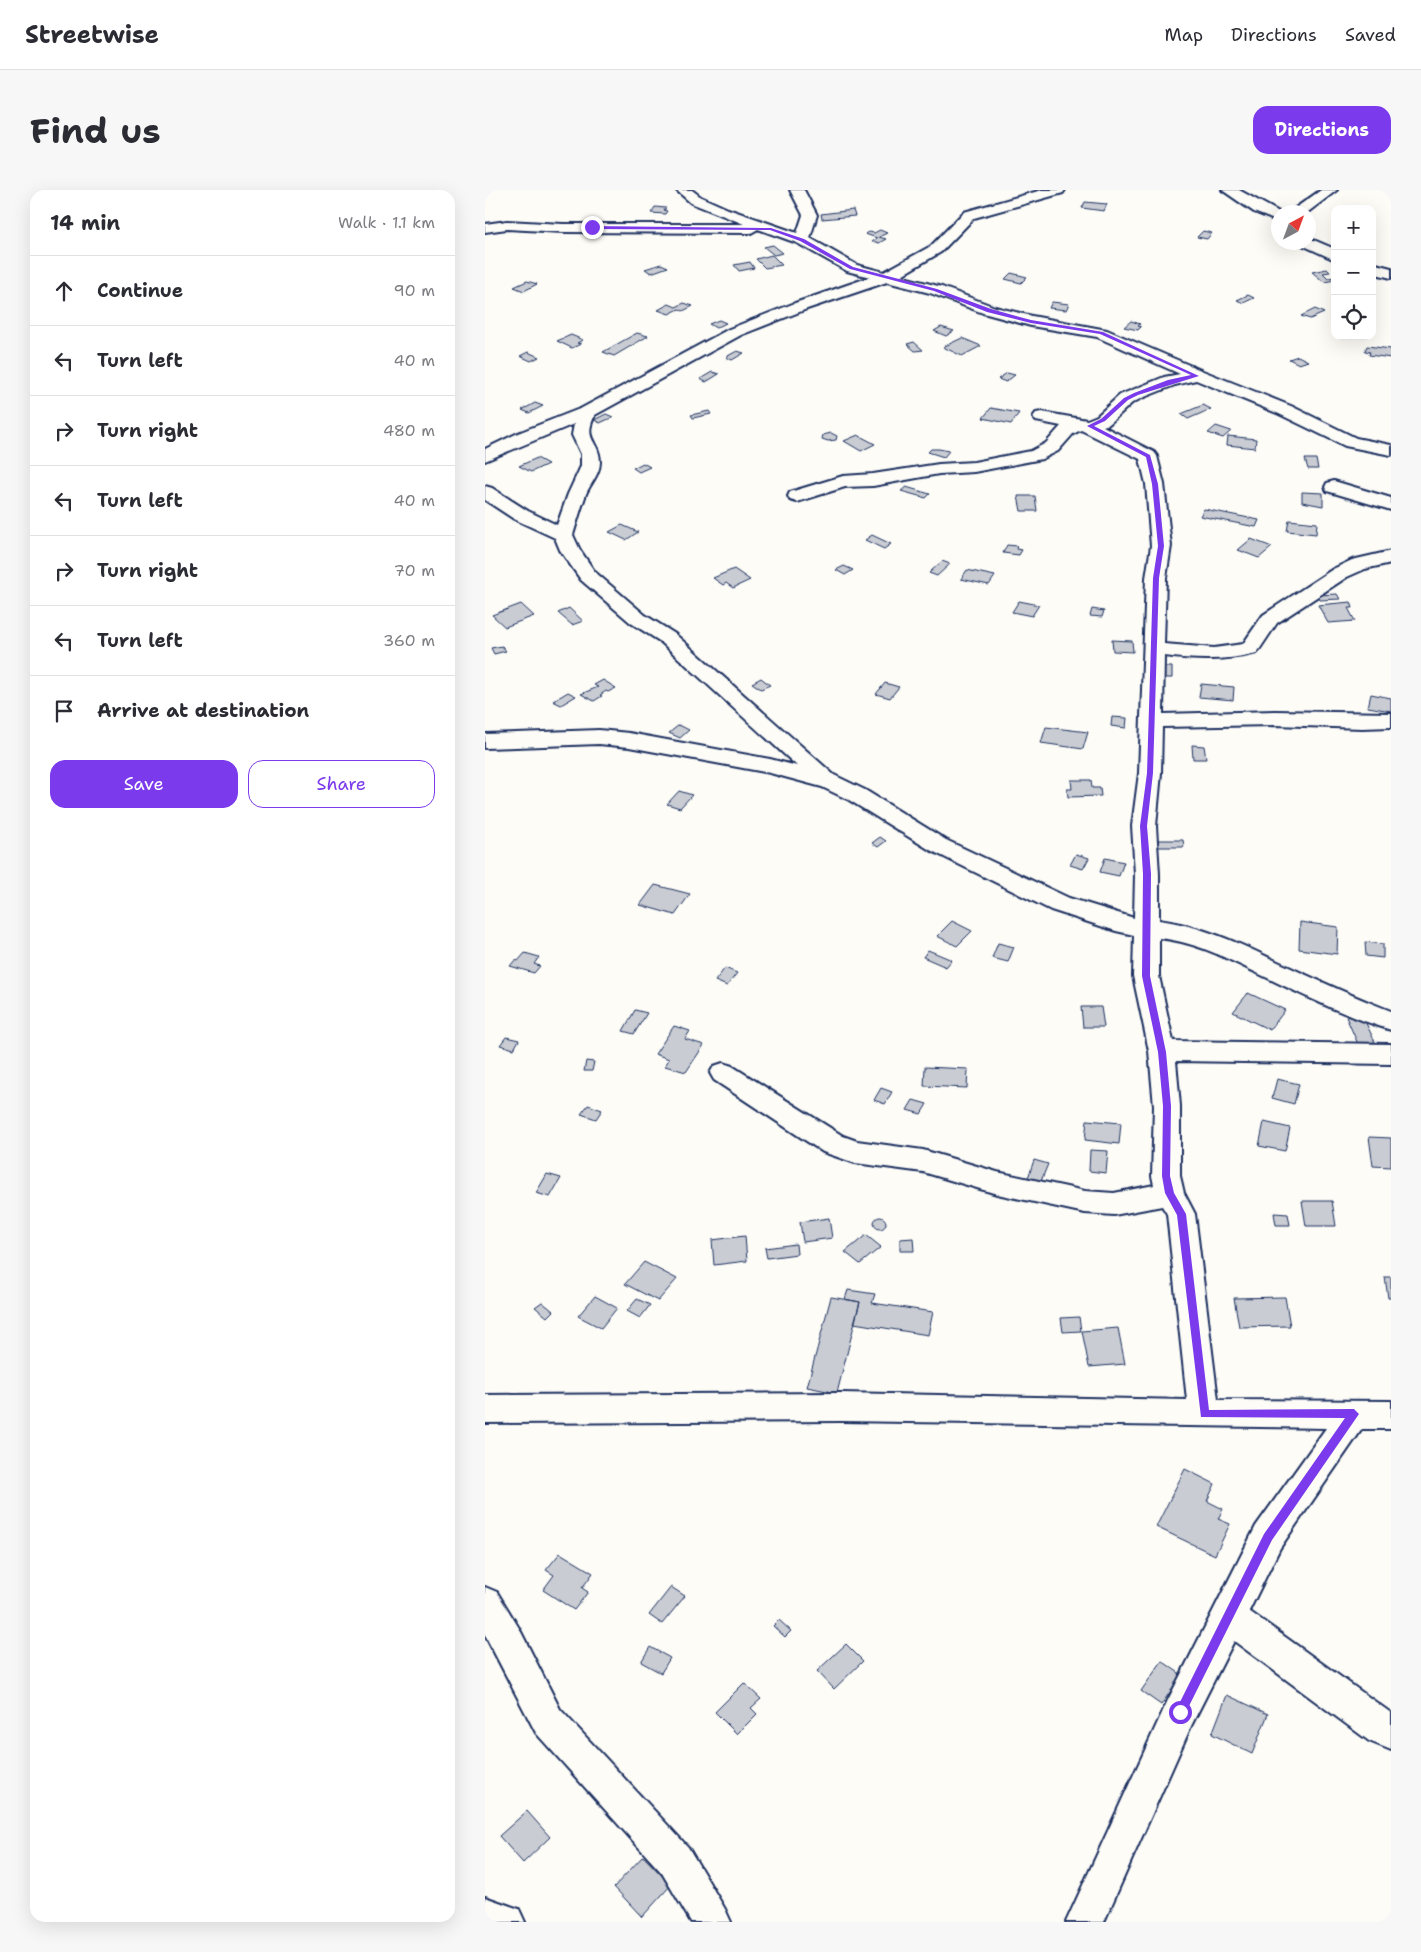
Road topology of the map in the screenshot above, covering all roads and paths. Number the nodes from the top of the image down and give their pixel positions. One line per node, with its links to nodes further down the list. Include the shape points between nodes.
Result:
1 (683, 190): 9 (street, via 723,212)
2 (797, 190): 10 (street, via 810,215)
3 (1059, 190): 15 (street, via 969,214 936,249)
4 (1229, 190): 7 (street)
5 (1330, 190): 6 (street)
6 (1309, 205)
7 (1271, 214)
8 (485, 228): 9 (street, via 507,225)
9 (771, 229): 10 (street)
10 (802, 240): 15 (street, via 841,264)
11 (1316, 246): 12 (street)
12 (1331, 253)
13 (1376, 269): 14 (street)
14 (1391, 273)
15 (886, 277): 16 (street, via 1031,321 1101,333); 17 (street, via 735,332)
16 (1197, 376): 19 (street, via 1163,383 1136,394 1103,420); 20 (street, via 1285,410 1351,442)
17 (588, 412): 21 (street); 26 (street, via 580,427 591,464)
18 (1042, 417): 19 (street)
19 (1083, 425): 24 (street, via 1067,430 1052,447 1036,455 974,467 843,482); 28 (street, via 1149,456 1151,461 1161,546 1156,578)
20 (1391, 450)
21 (485, 456)
22 (1334, 487): 25 (street)
23 (485, 492): 26 (street)
24 (797, 496)
25 (1391, 504)
26 (563, 536): 32 (street, via 588,576 638,619 668,638)
27 (1391, 557): 28 (street, via 1359,564 1340,573 1270,619 1250,649 1207,654)
28 (1153, 649): 30 (street)
29 (1391, 720): 30 (street)
30 (1151, 721): 33 (street, via 1144,826)
31 (485, 741): 32 (street, via 599,737 629,740 770,766)
32 (826, 780): 33 (street, via 857,795 938,845 1060,904 1125,925)
33 (1147, 928): 34 (street, via 1185,932 1214,942); 35 (street, via 1146,976)
34 (1391, 1022)
35 (1162, 1052): 36 (street); 38 (street, via 1167,1106 1166,1176)
36 (1391, 1054)
37 (723, 1073): 38 (street, via 833,1144 855,1152 923,1161 997,1183 1085,1202 1114,1204)
38 (1170, 1193): 40 (street, via 1181,1214)
39 (485, 1409): 40 (street, via 841,1407)
40 (1204, 1414): 41 (street)
41 (1354, 1414): 42 (street); 44 (street, via 1268,1537)
42 (1391, 1415)
43 (485, 1603): 48 (street, via 548,1721 675,1860)
44 (1229, 1616): 45 (street, via 1355,1710); 49 (street, via 1180,1712)
45 (1391, 1732)
46 (485, 1916): 47 (street)
47 (506, 1922)
48 (712, 1922)
49 (1085, 1922)

